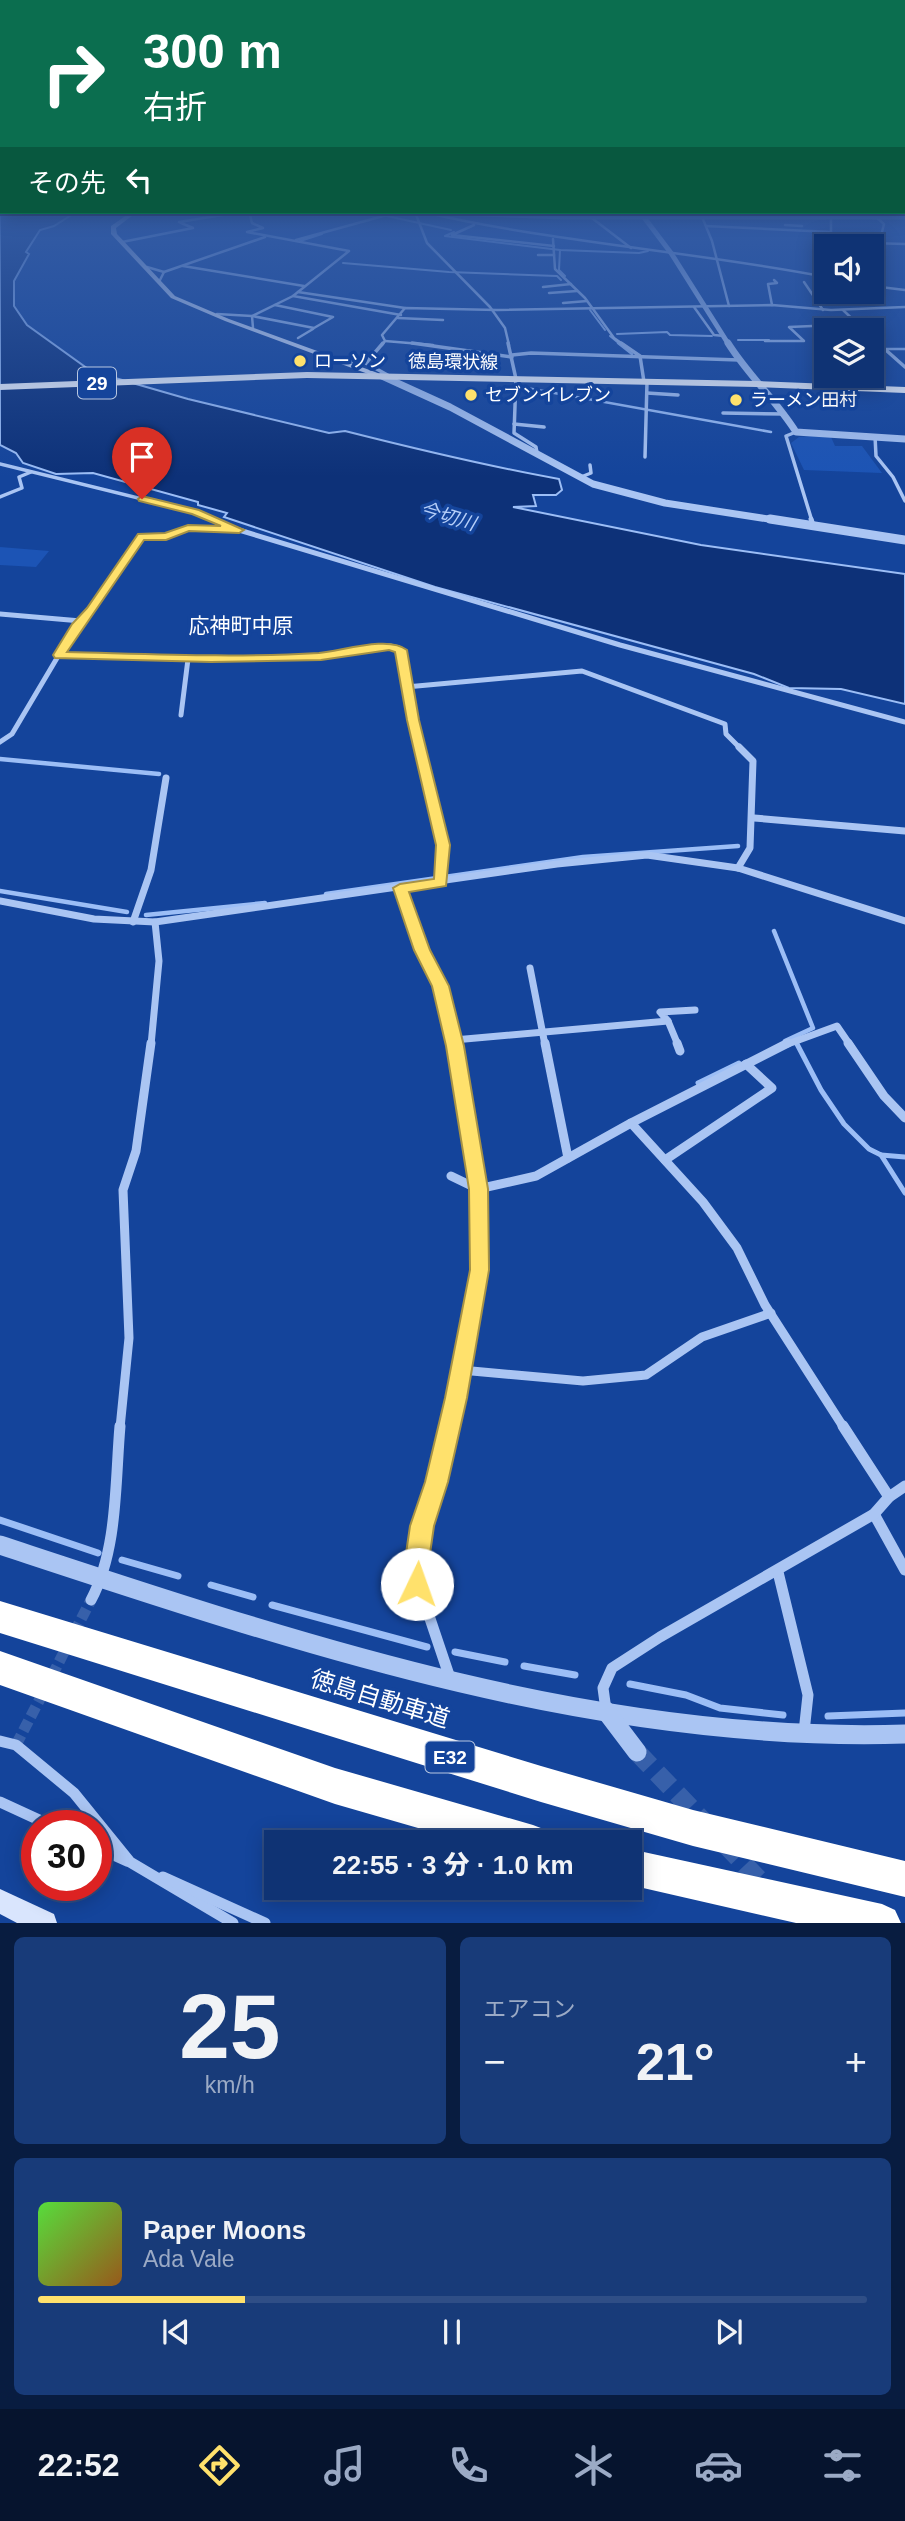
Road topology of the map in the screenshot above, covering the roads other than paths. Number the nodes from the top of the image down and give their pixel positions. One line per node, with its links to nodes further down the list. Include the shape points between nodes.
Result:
1 (177, 298): 26 (main road)
2 (289, 298): 14 (street)
3 (302, 298): 28 (street)
4 (336, 298): 20 (street)
5 (480, 298): 25 (street)
6 (584, 298): 12 (street)
7 (699, 298): 18 (street)
8 (727, 298): 16 (street)
9 (771, 298): 15 (street)
10 (815, 298): 23 (street)
11 (430, 299): 21 (street)
12 (587, 301): 13 (street); 22 (street)
13 (563, 303)
14 (274, 305): 27 (street); 35 (street, via 333,317)
15 (772, 305): 16 (street); 23 (street)
16 (729, 306): 18 (street)
17 (694, 307): 18 (street); 22 (street); 36 (street, via 714,335)
18 (705, 307): 36 (street)
19 (905, 307): 24 (street)
20 (405, 308): 21 (street); 28 (street)
21 (426, 309): 25 (street)
22 (595, 310): 25 (street); 42 (street, via 614,338)
23 (823, 310): 24 (street)
24 (843, 310): 29 (street)
25 (493, 311): 41 (street, via 505,328)
26 (217, 314): 27 (street); 34 (main road)
27 (252, 316): 34 (street); 35 (street)
28 (399, 316): 30 (street); 38 (street, via 382,335)
29 (852, 318)
30 (428, 319): 31 (street); 32 (street)
31 (443, 320)
32 (424, 326)
33 (814, 326): 39 (street, via 789,327 804,341)
34 (253, 328): 43 (main road)
35 (314, 328): 37 (street)
36 (724, 336): 44 (street)
37 (298, 338)
38 (386, 341): 41 (street); 45 (street)
39 (765, 341)
40 (884, 349): 46 (street)
41 (512, 356): 42 (street); 48 (street)
42 (640, 356): 44 (street); 49 (street)
43 (339, 360): 45 (street); 47 (main road)
44 (739, 360): 50 (street)
45 (366, 363): 47 (street)
46 (905, 367)
47 (387, 377): 48 (main road, 徳島環状線 / 29); 51 (main road, 徳島環状線 / 29, via 307,375); 62 (street)
48 (516, 379): 49 (main road, 徳島環状線 / 29); 57 (street)
49 (645, 382): 50 (main road, 徳島環状線 / 29); 53 (street)
50 (757, 384): 52 (main road, 徳島環状線 / 29); 56 (street)
51 (0, 387)
52 (905, 390)
53 (647, 393): 54 (street); 63 (street)
54 (678, 395)
55 (723, 413): 56 (street)
56 (785, 414): 59 (street)
57 (514, 424): 58 (street); 62 (street, via 514,433 536,447)
58 (544, 427)
59 (796, 432): 60 (street); 70 (street, via 786,436)
60 (875, 436): 61 (street); 69 (street, via 876,456)
61 (905, 439)
62 (537, 453): 67 (street)
63 (645, 457)
64 (0, 464): 66 (street)
65 (590, 465): 67 (street, via 591,473)
66 (32, 471): 68 (street, via 19,477 22,488); 71 (street, via 195,512)
67 (581, 477): 70 (street, via 665,503)
68 (0, 497)
69 (905, 501)
70 (813, 525): 72 (street)
71 (239, 530): 74 (street, via 188,528 166,537 141,536); 79 (street, via 620,645)
72 (905, 540)
73 (0, 614): 74 (street)
74 (81, 621): 75 (street)
75 (59, 655): 76 (street); 80 (street, via 12,734)
76 (188, 659): 77 (street, via 321,656 396,646 401,650); 78 (street)
77 (406, 687): 82 (street, via 582,671 725,724 730,739 753,761); 85 (street, via 441,830)
78 (181, 715)
79 (905, 722)
80 (0, 742)
81 (166, 778): 89 (street, via 154,852)
82 (754, 818): 83 (street); 84 (street, via 750,848)
83 (905, 831)
84 (738, 868): 85 (street, via 647,855); 88 (street)
85 (441, 878): 86 (street)
86 (400, 888): 90 (street); 95 (street, via 440,986)
87 (0, 901): 89 (street)
88 (905, 921)
89 (133, 922): 90 (street)
90 (155, 922): 112 (street, via 159,961 151,1043 136,1151 123,1190 129,1338)
91 (530, 968): 94 (street)
92 (695, 1010): 93 (street, via 660,1012)
93 (668, 1021): 94 (street); 96 (street)
94 (542, 1031): 95 (street); 100 (street)
95 (454, 1040): 103 (street)
96 (680, 1051)
97 (746, 1064): 98 (street, via 837,1026 884,1096); 99 (street); 101 (street, via 772,1088)
98 (905, 1118)
99 (631, 1122): 100 (street); 101 (street)
100 (568, 1158): 103 (street, via 536,1176)
101 (665, 1160): 104 (street, via 737,1248)
102 (451, 1176): 103 (street)
103 (478, 1189): 105 (street, via 480,1270)
104 (771, 1314): 105 (street, via 702,1337 646,1374 583,1381); 107 (street)
105 (461, 1370): 116 (street, via 437,1482 422,1526 415,1574)
106 (905, 1486): 107 (street)
107 (889, 1497): 108 (street)
108 (874, 1514): 110 (street); 111 (street)
109 (0, 1545): 112 (street)
110 (905, 1570)
111 (778, 1572): 117 (street, via 612,1668 603,1688); 119 (street, via 808,1695)
112 (102, 1579): 113 (street); 116 (street)
113 (91, 1600)
114 (0, 1617): 128 (highway, 徳島自動車道 / E32, via 553,1788 693,1828)
115 (0, 1668): 124 (highway, via 335,1786)
116 (451, 1682): 117 (street)
117 (606, 1711): 119 (street); 121 (street)
118 (905, 1734): 119 (street)
119 (803, 1736)
120 (0, 1741): 126 (street, via 16,1745 74,1793)
121 (637, 1752)
122 (0, 1802): 123 (street)
123 (21, 1812)
124 (488, 1830)
125 (112, 1854): 126 (street)
126 (130, 1862): 131 (street); 132 (street)
127 (642, 1870): 133 (highway)
128 (905, 1879)
129 (0, 1901): 130 (main road)
130 (45, 1923)
131 (233, 1923)
132 (265, 1923)
133 (882, 1923)

